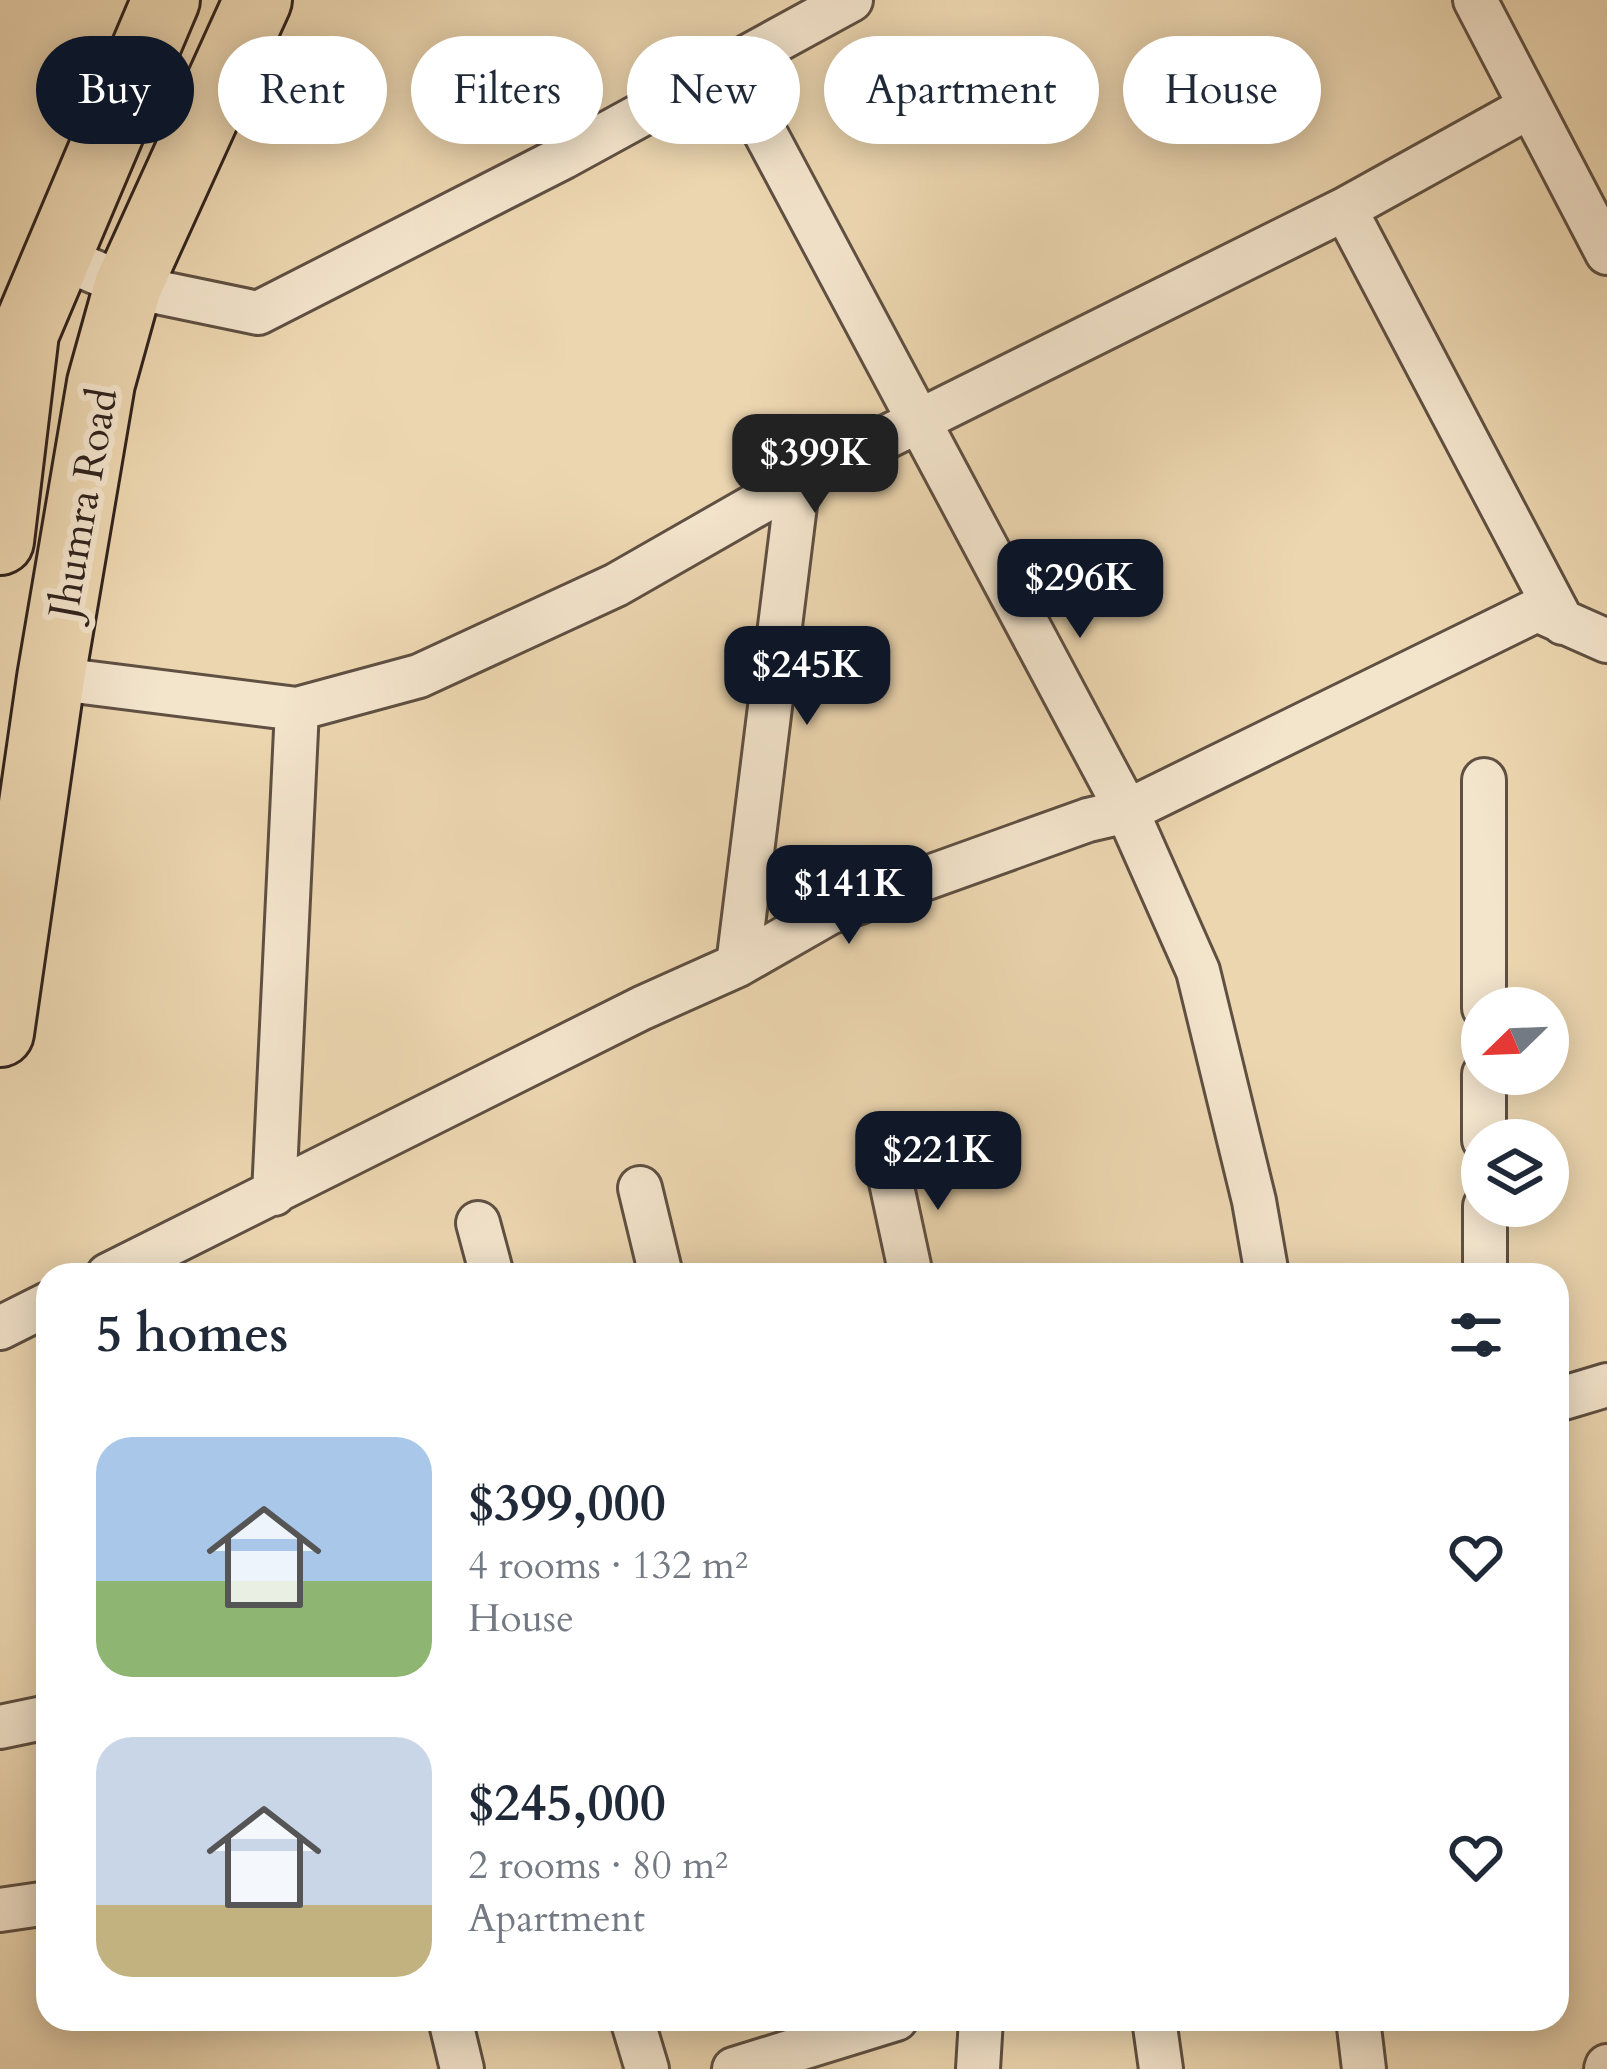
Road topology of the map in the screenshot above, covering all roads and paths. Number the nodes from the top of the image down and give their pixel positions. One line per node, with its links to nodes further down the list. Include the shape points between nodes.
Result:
1 (166, 0): 11 (main road, Jhumra Road)
2 (258, 0): 12 (main road, Jhumra Road)
3 (851, 0): 5 (street)
4 (1475, 0): 6 (street)
5 (787, 36)
6 (1529, 107): 9 (street); 10 (street)
7 (627, 121): 12 (street, via 258,313)
8 (771, 144): 14 (street)
9 (1345, 208): 14 (street); 17 (street)
10 (1607, 253)
11 (57, 256): 12 (street); 13 (main road, Jhumra Road)
12 (128, 286): 19 (main road, Jhumra Road, via 101,383)
13 (13, 327): 16 (main road, Jhumra Road)
14 (919, 422): 15 (street); 22 (street)
15 (799, 481): 20 (street, via 616,585 419,676); 23 (street)
16 (0, 541)
17 (1563, 623): 18 (street); 22 (street, via 1537,610)
18 (1607, 641)
19 (51, 678): 20 (street); 25 (main road, Jhumra Road)
20 (297, 709): 28 (street)
21 (1484, 780): 24 (street)
22 (1127, 811): 23 (street, via 830,913); 35 (street, via 1198,971)
23 (738, 965): 28 (street)
24 (1484, 987)
25 (0, 1033)
26 (888, 1168): 34 (street)
27 (640, 1188): 33 (street)
28 (274, 1194): 31 (street)
29 (478, 1223): 32 (street)
30 (1485, 1227): 36 (street)
31 (133, 1263)
32 (489, 1263)
33 (659, 1263)
34 (908, 1263)
35 (1265, 1263)
36 (1485, 1263)
37 (36, 1310): 38 (street)
38 (0, 1328)
39 (1607, 1384): 40 (street)
40 (1569, 1396)
41 (36, 1720): 42 (street)
42 (0, 1727)
43 (36, 1905): 44 (street)
44 (0, 1910)
45 (453, 2031): 51 (street)
46 (635, 2031): 52 (street)
47 (857, 2031): 53 (street)
48 (980, 2031): 54 (street)
49 (1156, 2031): 55 (street)
50 (1359, 2031): 56 (street)
51 (462, 2069)
52 (646, 2069)
53 (734, 2069)
54 (978, 2069)
55 (1162, 2069)
56 (1364, 2069)

